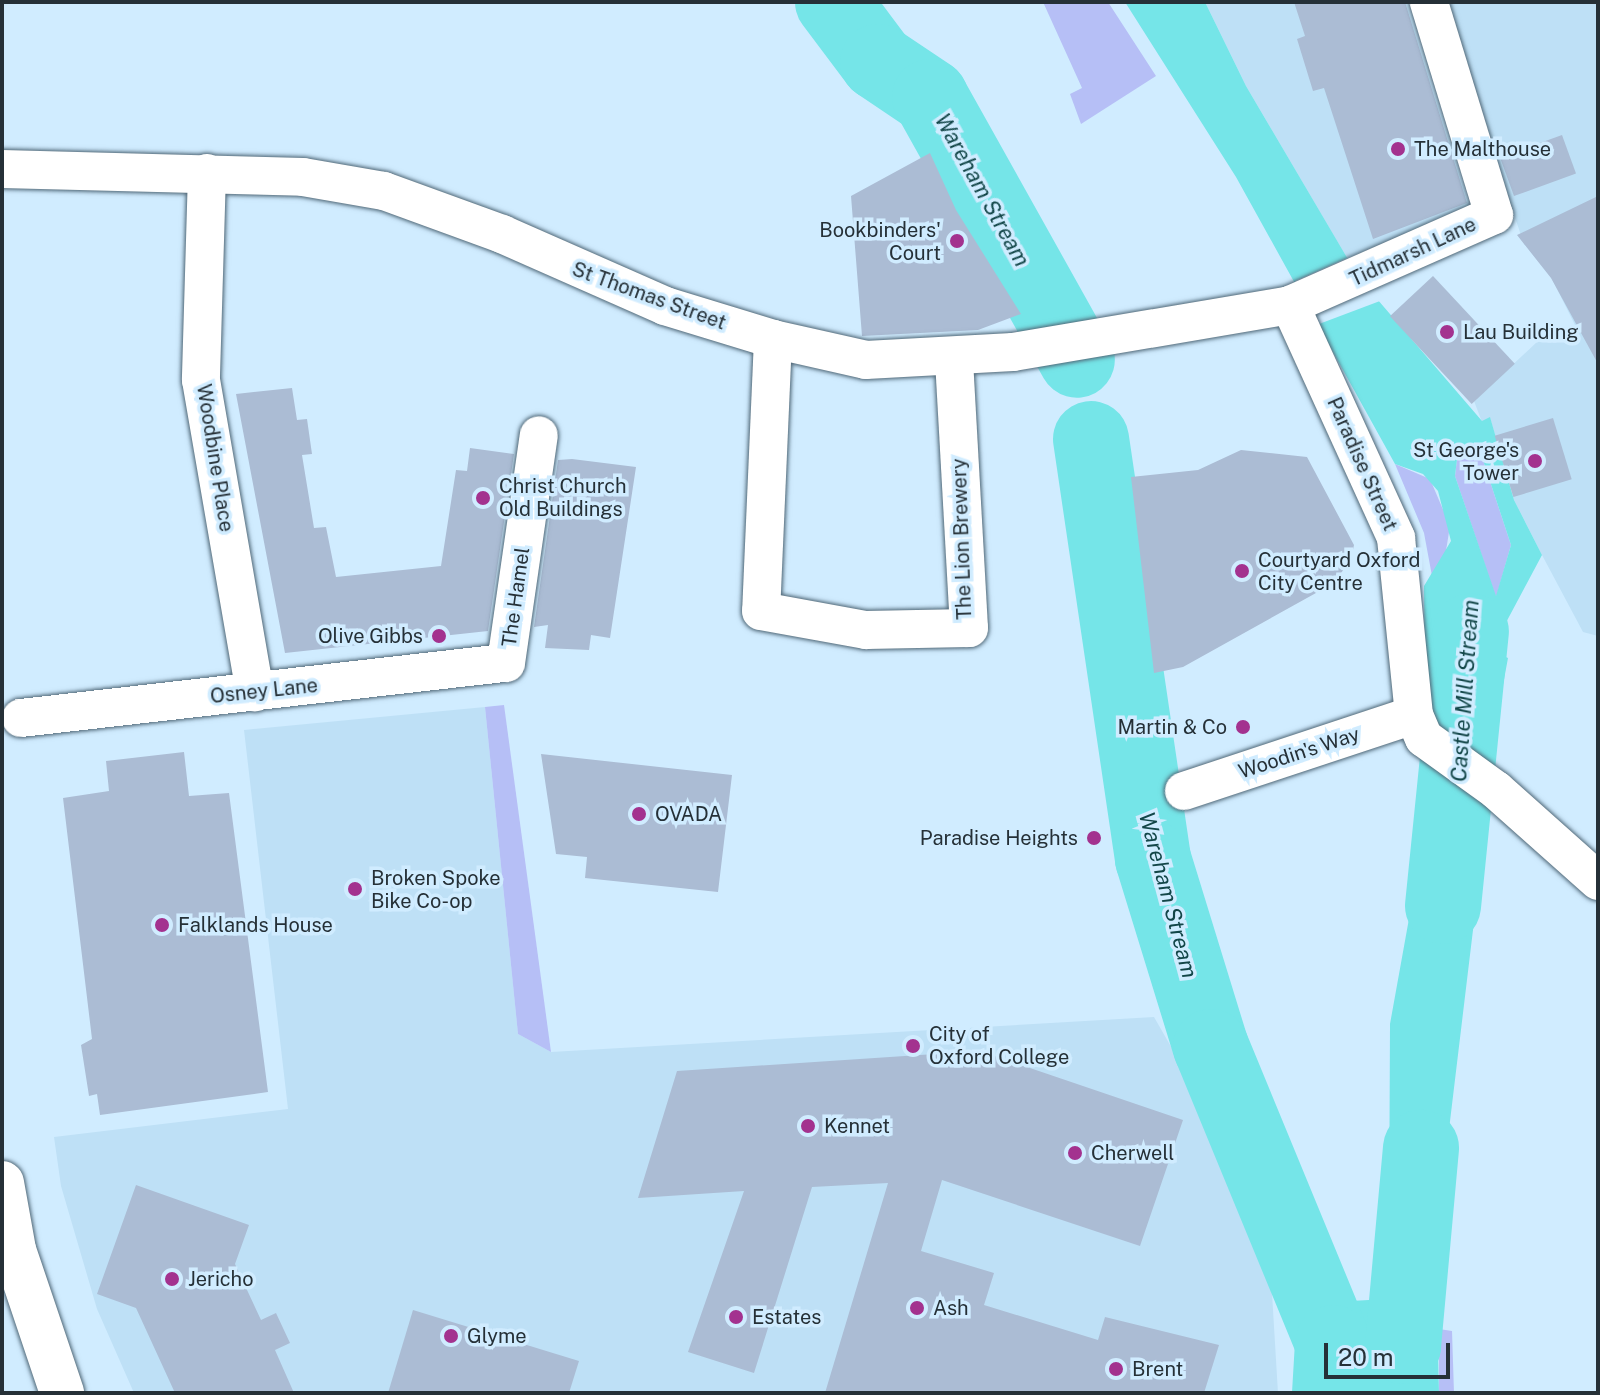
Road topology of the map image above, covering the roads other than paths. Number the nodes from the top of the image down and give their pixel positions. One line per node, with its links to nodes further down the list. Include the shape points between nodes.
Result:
1 (1429, 2): 4 (street, Tidmarsh Lane, via 1494,215)
2 (2, 169): 3 (street, St Thomas Street)
3 (207, 173): 5 (street, St Thomas Street, via 303,177 384,191 502,234 665,306); 9 (street, Woodbine Place, via 201,380)
4 (1297, 303): 6 (street, St Thomas Street, via 1107,340); 11 (street, Paradise Street, via 1396,538)
5 (773, 339): 6 (street, St Thomas Street, via 866,360); 6 (street, The Lion Brewery, via 761,611 866,630 969,628)
6 (954, 358)
7 (539, 435): 8 (street, The Hamel)
8 (506, 663): 9 (street, Osney Lane)
9 (255, 692): 10 (street, Osney Lane)
10 (21, 718)
11 (1419, 727): 12 (street, Woodin's Way); 13 (street)
12 (1184, 791)
13 (1598, 881)
14 (2, 1183): 15 (main road, via 14,1250)
15 (62, 1393)

